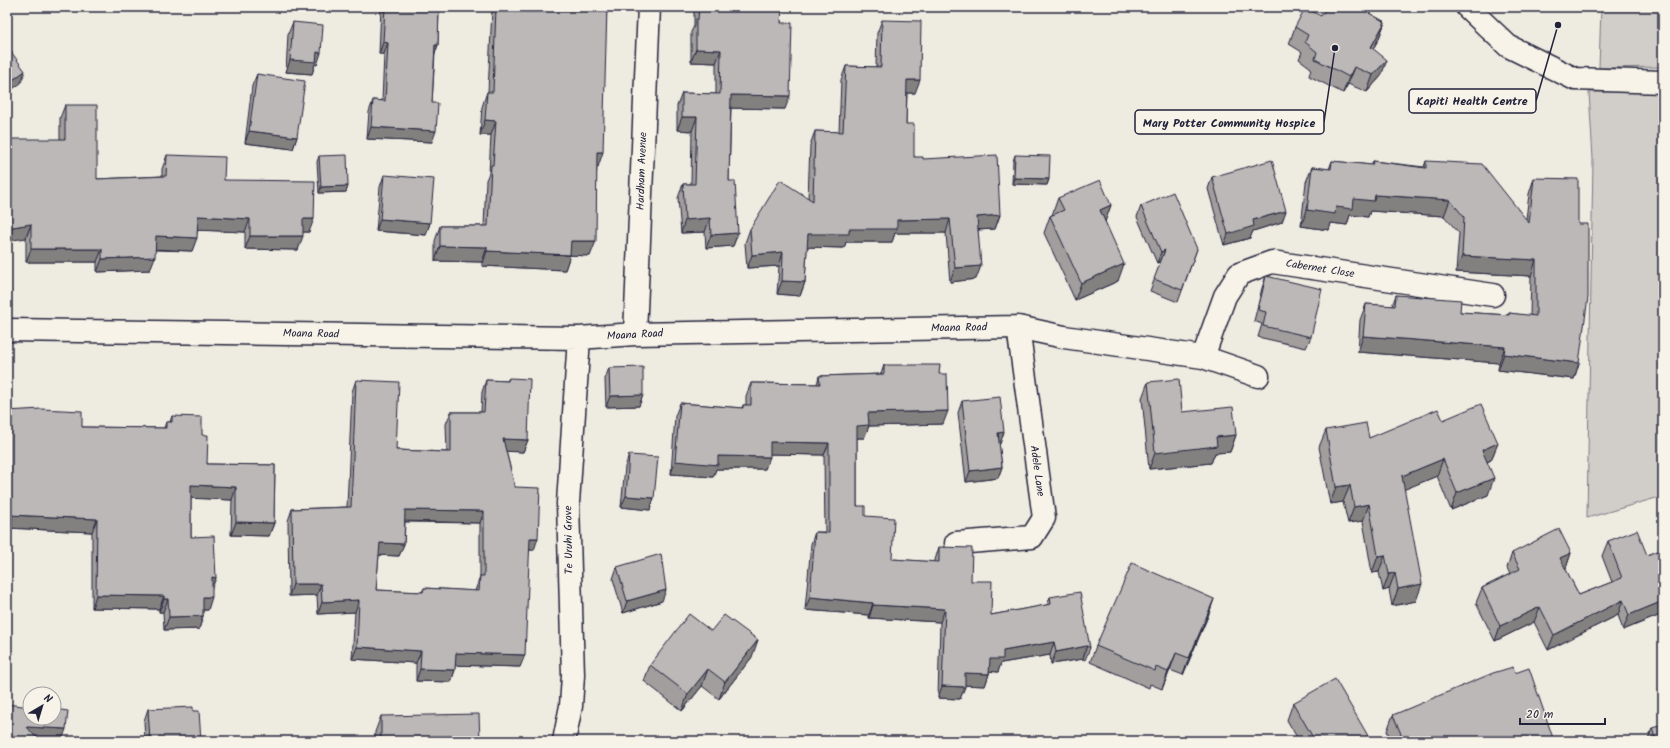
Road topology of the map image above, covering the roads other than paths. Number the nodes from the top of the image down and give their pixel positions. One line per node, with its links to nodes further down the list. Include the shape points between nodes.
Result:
1 (649, 7): 7 (street, Hardham Avenue)
2 (1467, 7): 3 (street, via 1508,46 1575,79)
3 (1663, 82)
4 (1493, 296): 9 (street, Cabernet Close, via 1272,262 1239,274 1225,296)
5 (1018, 327): 7 (street, Moana Road); 9 (street, Moana Road, via 1064,337); 11 (street, Adele Lane, via 1044,518 1032,538)
6 (7, 330): 8 (street, Moana Road)
7 (635, 334): 8 (street, Moana Road)
8 (579, 338): 12 (street, Te Uruhi Grove, via 568,503 573,675 571,706)
9 (1203, 357): 10 (street, Moana Road)
10 (1258, 376)
11 (956, 543)
12 (564, 741)

